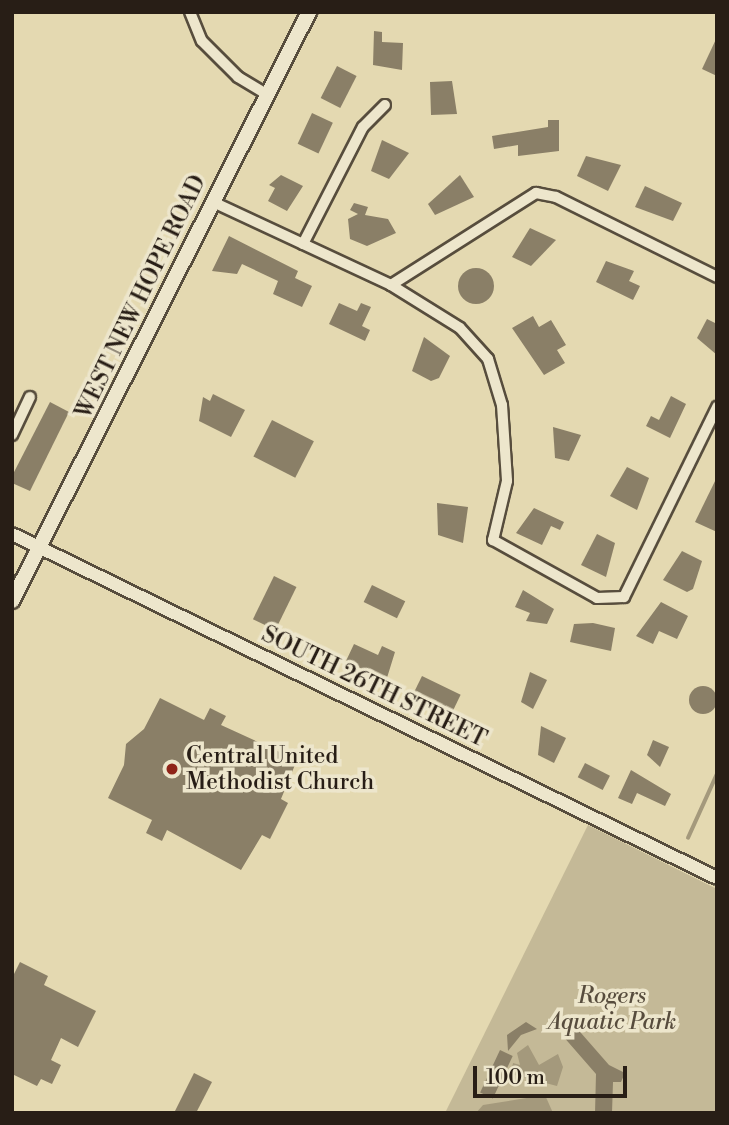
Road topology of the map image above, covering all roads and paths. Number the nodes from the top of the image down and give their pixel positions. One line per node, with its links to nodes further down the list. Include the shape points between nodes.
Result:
1 (190, 12): 3 (street, via 202,41 238,77)
2 (309, 12): 3 (main road, WEST NEW HOPE ROAD)
3 (268, 95): 5 (main road, WEST NEW HOPE ROAD)
4 (384, 105): 6 (street, via 363,127)
5 (214, 202): 6 (street); 13 (main road, WEST NEW HOPE ROAD)
6 (303, 244): 8 (street)
7 (717, 276): 8 (street, via 556,197 528,196)
8 (391, 285): 10 (street, via 460,328 488,359 508,446 493,540 597,598 624,597)
9 (30, 397): 11 (street)
10 (717, 407)
11 (12, 435)
12 (12, 534): 13 (street, SOUTH 26TH STREET)
13 (40, 547): 14 (main road, WEST NEW HOPE ROAD); 15 (street, SOUTH 26TH STREET)
14 (12, 601)
15 (717, 878)

